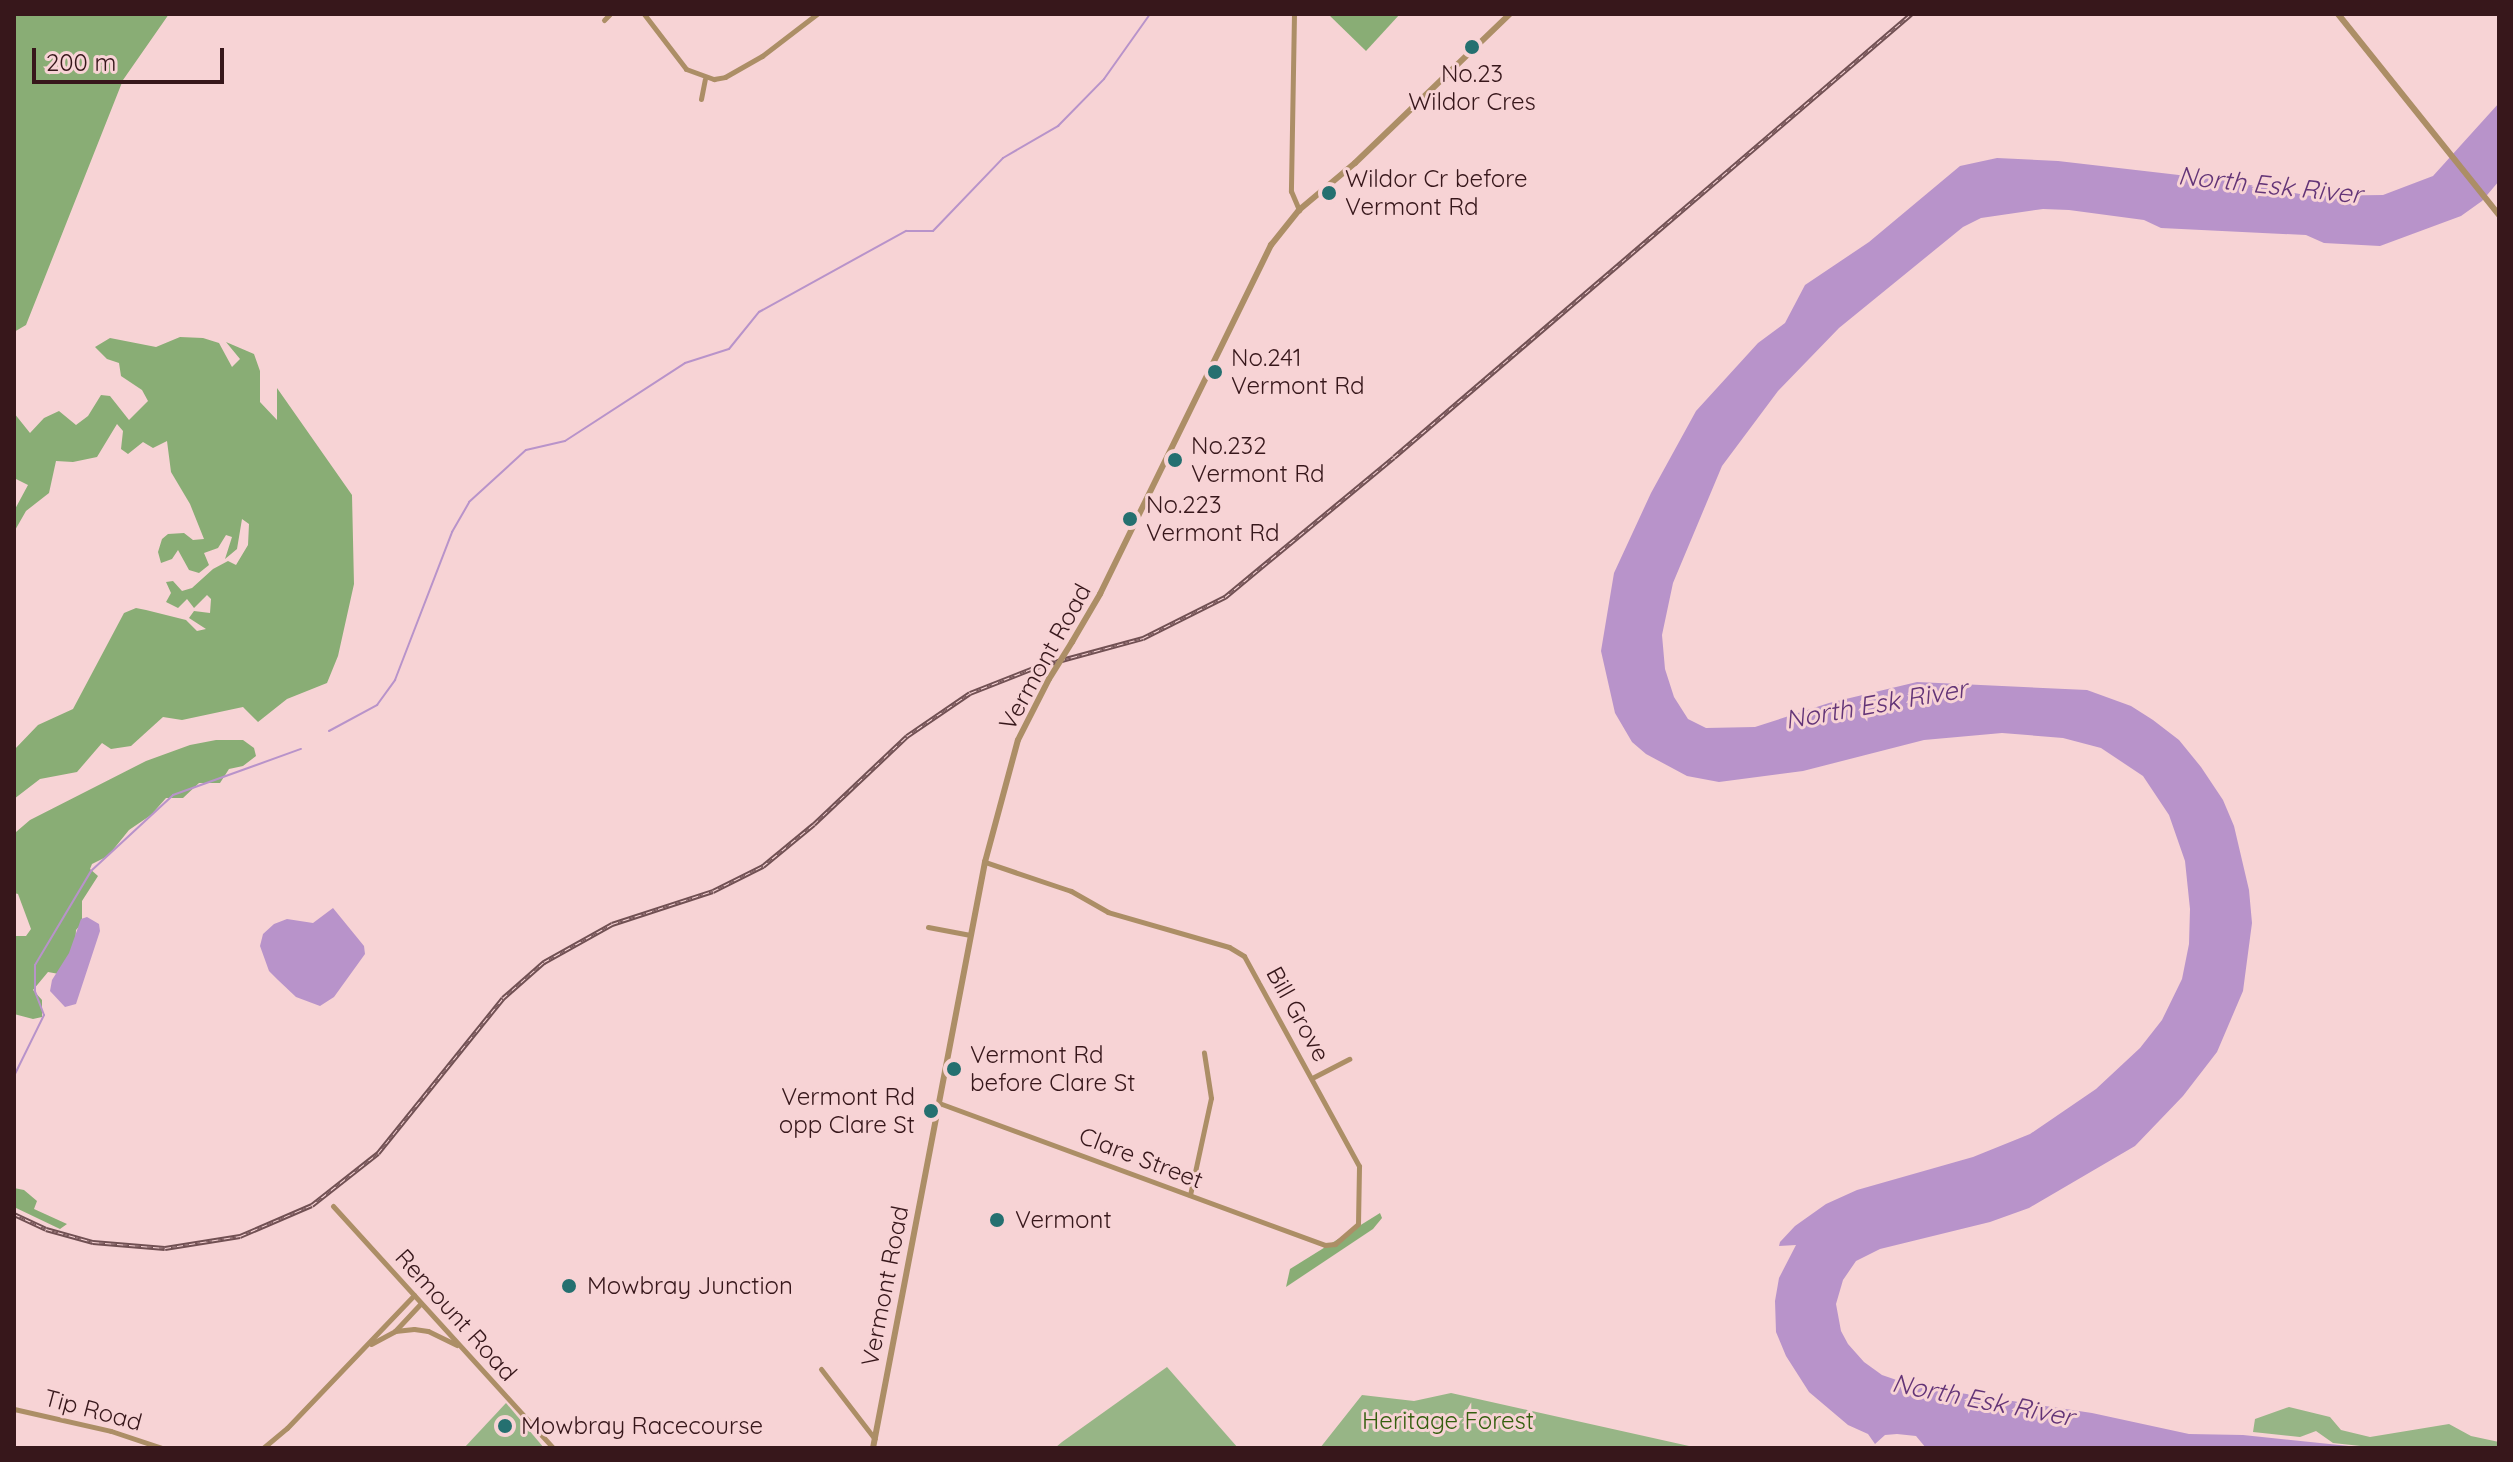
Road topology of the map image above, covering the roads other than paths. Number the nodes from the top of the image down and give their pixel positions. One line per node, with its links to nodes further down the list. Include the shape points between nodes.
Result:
1 (610, 14): 7 (street)
2 (644, 14): 8 (street, via 678,62)
3 (817, 14): 8 (street, via 738,71)
4 (1294, 14): 10 (street, via 1291,191)
5 (1510, 14): 10 (street, Vermont Road)
6 (2338, 14): 11 (street)
7 (604, 20)
8 (705, 79): 9 (street)
9 (701, 99)
10 (1299, 210): 12 (street, Vermont Road, bridge, via 1260,263 1107,581 1018,740)
11 (2499, 215)
12 (985, 862): 14 (street, Vermont Road); 17 (street, Bill Grove, via 1071,891 1116,915 1237,951 1250,964)
13 (928, 927): 14 (street)
14 (970, 935): 18 (street, Vermont Road)
15 (1204, 1053): 19 (street, via 1211,1098)
16 (1349, 1059): 17 (street)
17 (1312, 1078): 21 (street, Bill Grove, via 1360,1173 1358,1224)
18 (939, 1103): 19 (street, Clare Street); 30 (street, Vermont Road)
19 (1190, 1195): 21 (street, Clare Street)
20 (333, 1206): 22 (street, Remount Road)
21 (1331, 1246)
22 (414, 1295): 23 (street, Remount Road); 24 (street)
23 (421, 1303): 25 (street); 27 (street, Remount Road)
24 (389, 1321): 25 (street); 26 (street)
25 (397, 1330): 26 (street); 27 (street, via 428,1331)
26 (363, 1349): 32 (street)
27 (463, 1349): 33 (street, Remount Road)
28 (821, 1369): 30 (street)
29 (14, 1409): 31 (street, Tip Road)
30 (875, 1439): 34 (street, Vermont Road)
31 (162, 1448)
32 (263, 1448)
33 (553, 1448)
34 (873, 1448)

